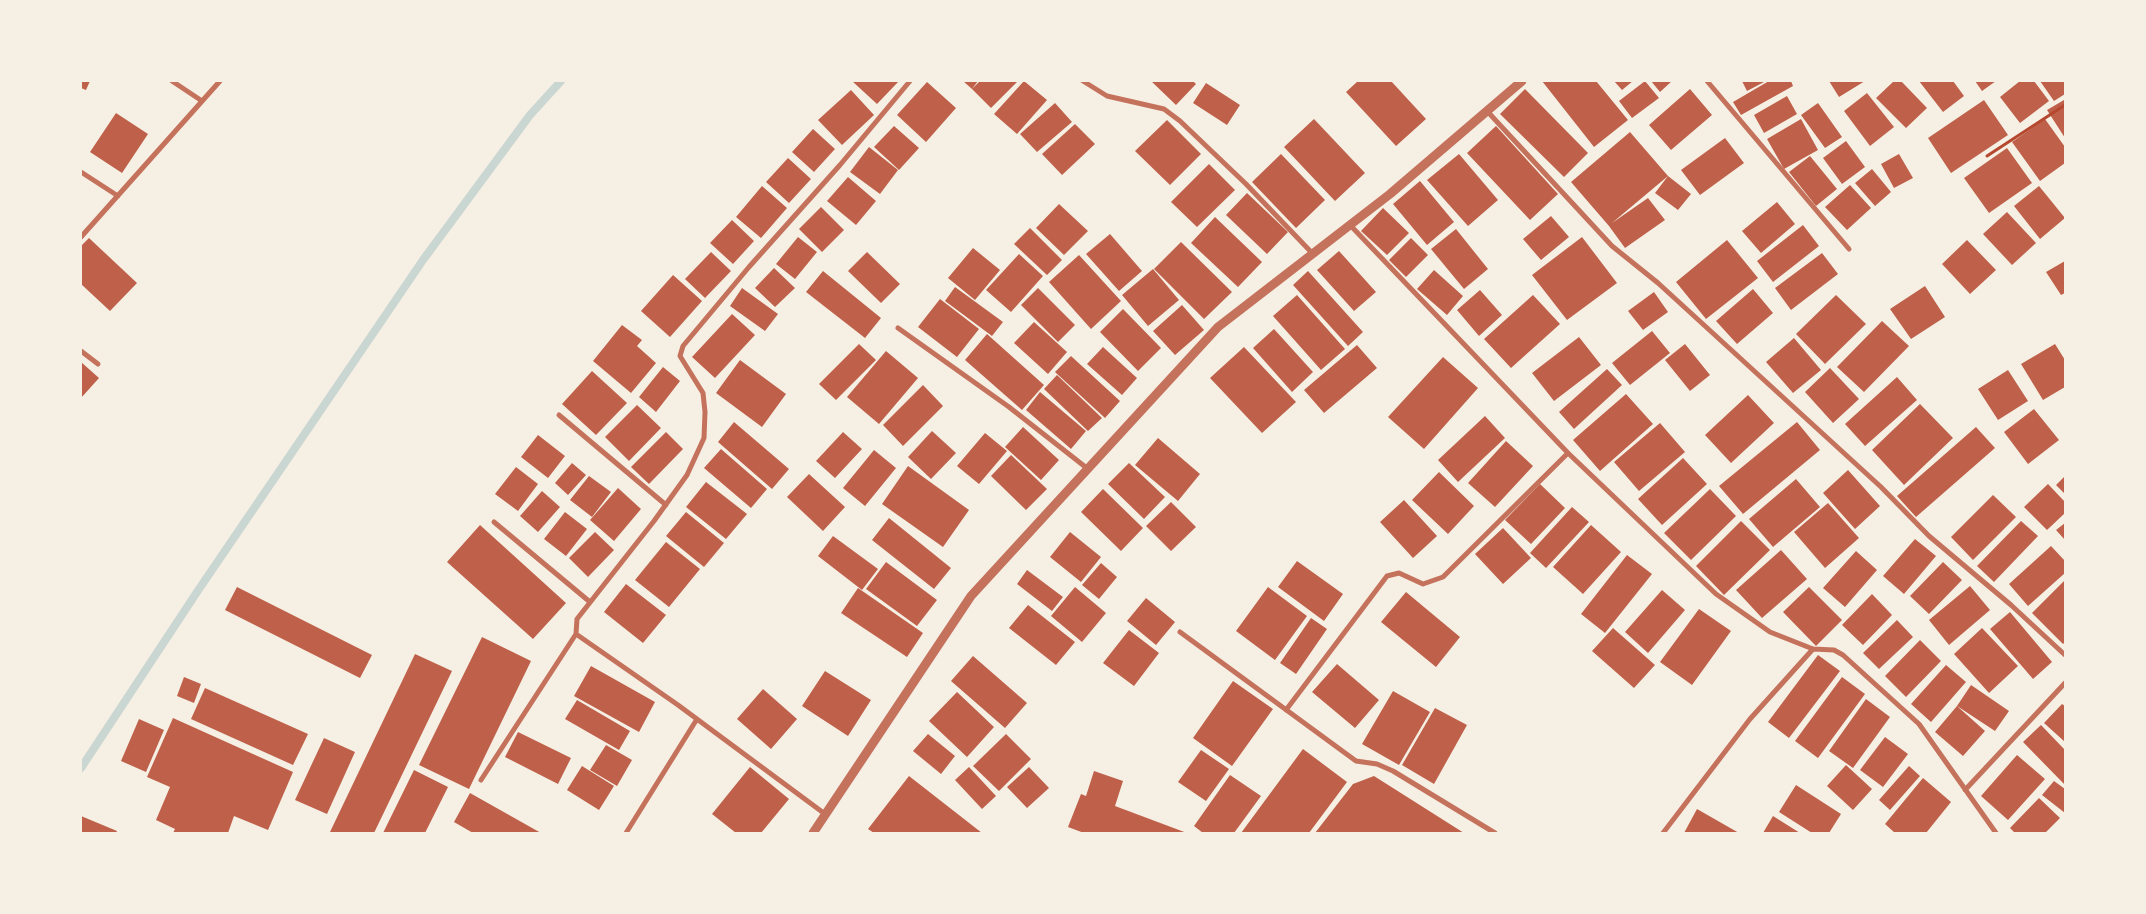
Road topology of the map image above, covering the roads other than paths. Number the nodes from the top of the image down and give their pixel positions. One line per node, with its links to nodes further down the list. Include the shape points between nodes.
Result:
1 (172, 81): 7 (street)
2 (220, 81): 7 (street)
3 (910, 81): 21 (street, via 683,346 680,356 703,394 704,438 687,475)
4 (1083, 81): 14 (street, via 1107,96 1164,108 1246,184)
5 (1522, 81): 8 (street)
6 (1707, 81): 13 (street)
7 (202, 101): 10 (street)
8 (1488, 111): 11 (street); 27 (street, via 1612,246 1658,283 1881,487 1929,536 2012,605)
9 (81, 172): 10 (street)
10 (118, 196): 12 (street)
11 (1350, 225): 14 (street); 19 (street)
12 (81, 237)
13 (1849, 249)
14 (1313, 254): 20 (street, via 1218,327)
15 (898, 328): 20 (street, via 1009,407)
16 (81, 350): 17 (street)
17 (98, 364)
18 (559, 415): 21 (street)
19 (1568, 453): 26 (street, via 1716,594 1770,632); 29 (street, via 1443,577 1423,584 1399,573 1387,576)
20 (1088, 469): 33 (street, via 971,596)
21 (666, 505): 23 (street)
22 (494, 522): 23 (street)
23 (590, 602): 25 (street, via 577,619)
24 (1180, 632): 29 (street)
25 (576, 634): 30 (street); 31 (street)
26 (1813, 649): 32 (street, via 1834,650 1843,655 1919,724); 37 (street, via 1750,719)
27 (2065, 655)
28 (2065, 683): 32 (street)
29 (1286, 710): 36 (street, via 1356,761 1393,771)
30 (697, 719): 33 (street); 34 (street)
31 (481, 780)
32 (1965, 790): 38 (street)
33 (825, 814): 35 (street)
34 (626, 833)
35 (813, 833)
36 (1495, 833)
37 (1663, 833)
38 (1996, 833)

